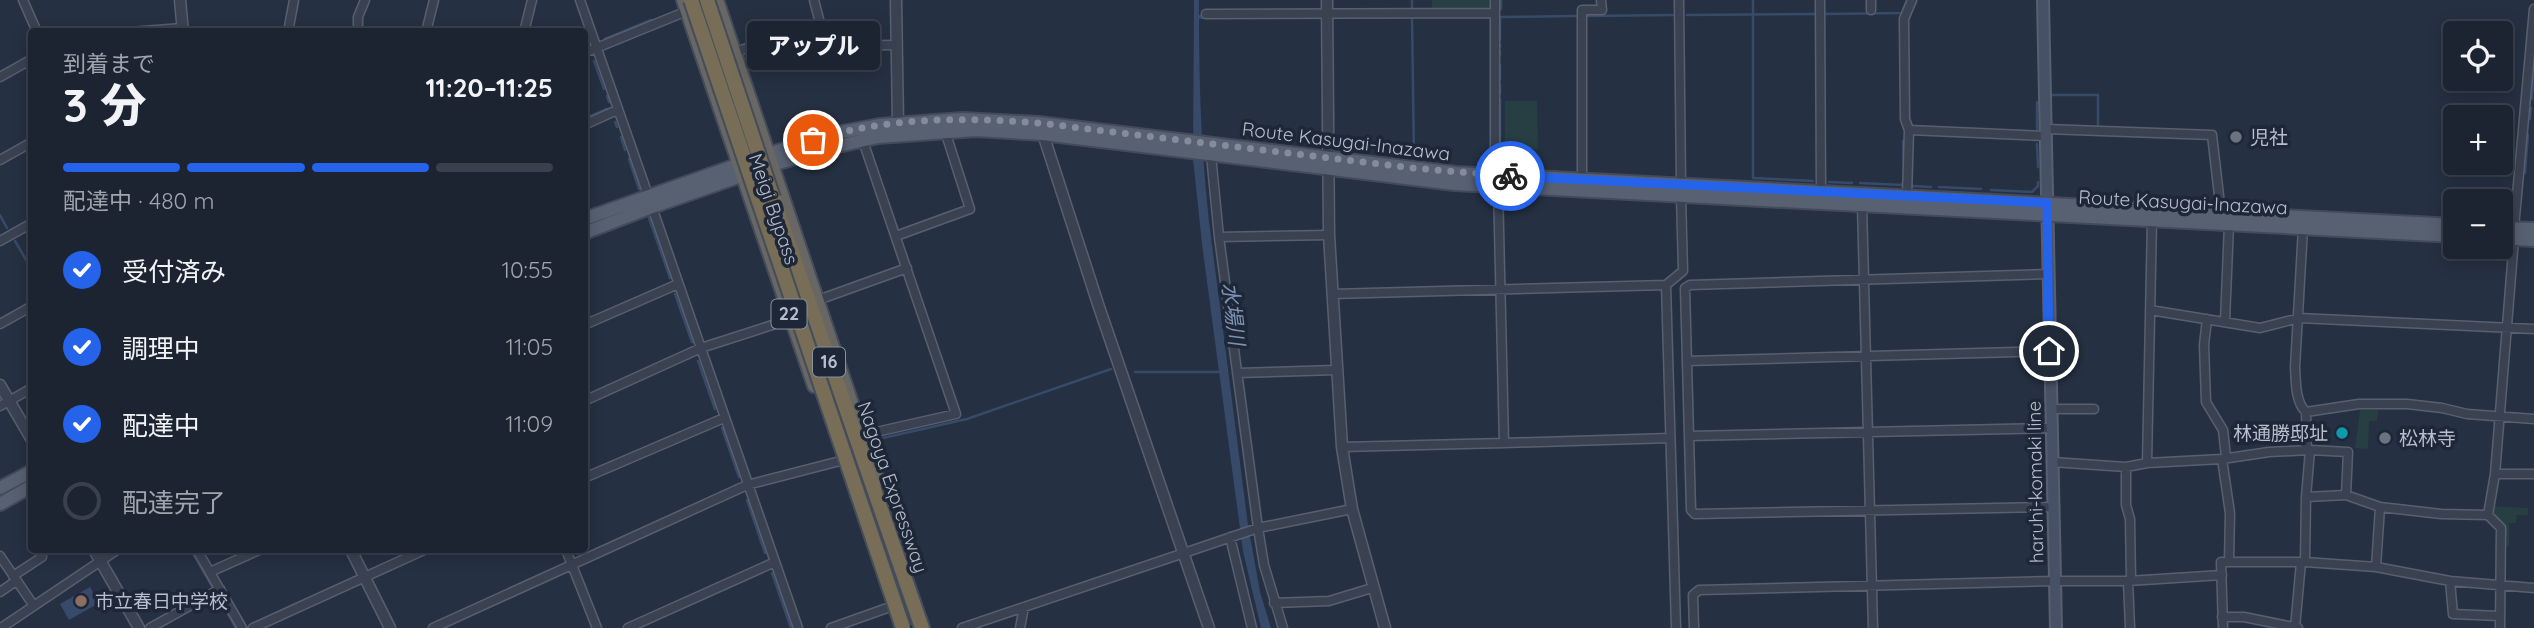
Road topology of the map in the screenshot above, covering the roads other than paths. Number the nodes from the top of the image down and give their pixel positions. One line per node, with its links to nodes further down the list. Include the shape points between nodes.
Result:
1 (23, 0): 26 (street)
2 (180, 0): 27 (street)
3 (293, 0): 28 (street)
4 (365, 0): 29 (street)
5 (434, 0): 30 (street)
6 (532, 0): 31 (street)
7 (580, 0): 34 (street)
8 (707, 0): 157 (highway, Nagoya Expressway / 16, bridge)
9 (717, 0): 36 (highway, Meigi Bypass / 22)
10 (814, 0): 33 (street)
11 (896, 0): 32 (street)
12 (1327, 0): 23 (street)
13 (1495, 0): 24 (street)
14 (1601, 0): 57 (street, via 1602,10 1581,10)
15 (1679, 0): 59 (street)
16 (1820, 0): 60 (street)
17 (1871, 0): 22 (street)
18 (1912, 0): 45 (street, via 1904,19 1905,119)
19 (2043, 0): 47 (main road, haruhi-komaki line)
20 (687, 4): 34 (street); 56 (highway, Meigi Bypass / 22); 197 (highway, Nagoya Expressway / 16, bridge)
21 (2534, 9): 37 (street)
22 (1871, 10)
23 (1327, 13): 24 (street); 25 (street); 55 (street)
24 (1495, 13): 58 (street)
25 (1206, 14)
26 (35, 28)
27 (182, 28)
28 (289, 28)
29 (358, 28)
30 (427, 28)
31 (525, 28)
32 (897, 45): 33 (street); 42 (street)
33 (826, 46): 36 (street, via 750,47)
34 (597, 49): 35 (street); 40 (street)
35 (588, 52)
36 (733, 53): 54 (highway, Meigi Bypass / 22)
37 (2532, 53): 43 (street)
38 (28, 62): 39 (street)
39 (0, 77)
40 (617, 110): 41 (street); 63 (street)
41 (588, 123)
42 (898, 123): 51 (main road, Route Kasugai-Inazawa, via 989,119); 54 (main road, Route Kasugai-Inazawa, via 831,134)
43 (2523, 127): 44 (street); 61 (street)
44 (2534, 127)
45 (1909, 130): 47 (street); 62 (street)
46 (945, 131): 48 (main road, Route Kasugai-Inazawa); 49 (main road, Route Kasugai-Inazawa); 79 (street, via 970,209)
47 (2045, 133): 65 (main road, haruhi-komaki line); 66 (street, via 2212,135)
48 (1043, 134): 51 (main road, Route Kasugai-Inazawa); 156 (street)
49 (863, 141): 54 (main road, Route Kasugai-Inazawa); 79 (street)
50 (28, 144): 53 (street)
51 (1187, 147): 52 (main road, Route Kasugai-Inazawa)
52 (1208, 151): 55 (main road, Route Kasugai-Inazawa); 80 (street)
53 (0, 160)
54 (770, 160): 56 (main road, Route Kasugai-Inazawa); 91 (highway, Meigi Bypass / 22)
55 (1328, 164): 58 (main road, Route Kasugai-Inazawa, via 1423,170); 76 (street)
56 (741, 171): 63 (main road, Route Kasugai-Inazawa); 95 (highway, Meigi Bypass / 22)
57 (1582, 179): 58 (main road, Route Kasugai-Inazawa); 59 (main road, Route Kasugai-Inazawa)
58 (1497, 181): 59 (main road, Route Kasugai-Inazawa); 89 (street)
59 (1681, 190): 60 (main road, Route Kasugai-Inazawa); 64 (main road, Route Kasugai-Inazawa); 88 (street, via 1683,271)
60 (1821, 192): 62 (main road, Route Kasugai-Inazawa)
61 (2513, 193)
62 (1908, 196): 65 (main road, Route Kasugai-Inazawa)
63 (650, 201): 67 (main road, Route Kasugai-Inazawa); 74 (main road, Route Kasugai-Inazawa); 87 (street)
64 (1862, 205): 65 (main road, Route Kasugai-Inazawa); 86 (street)
65 (2047, 209): 66 (main road, Route Kasugai-Inazawa); 68 (main road, Route Kasugai-Inazawa); 85 (main road, haruhi-komaki line)
66 (2221, 213): 70 (main road, Route Kasugai-Inazawa)
67 (588, 218)
68 (2152, 220): 69 (main road, Route Kasugai-Inazawa); 93 (street)
69 (2229, 224): 72 (main road, Route Kasugai-Inazawa); 97 (street)
70 (2443, 224)
71 (28, 225): 82 (street)
72 (2302, 228): 77 (main road, Route Kasugai-Inazawa); 94 (street)
73 (2534, 229): 75 (main road)
74 (588, 231)
75 (2513, 232)
76 (1329, 235): 80 (street); 90 (street)
77 (2443, 235)
78 (2513, 235): 81 (main road)
79 (896, 236): 84 (street)
80 (1219, 237): 107 (street)
81 (2534, 240)
82 (0, 241)
83 (2507, 259): 100 (street)
84 (907, 268): 91 (street); 121 (street, via 956,414)
85 (2048, 274): 86 (street); 103 (main road, haruhi-komaki line)
86 (1864, 280): 104 (street); 105 (street, via 1690,285 1685,288)
87 (678, 284): 98 (street); 102 (street)
88 (1666, 285): 89 (street); 123 (street)
89 (1500, 290): 90 (street); 124 (street)
90 (1332, 294): 106 (street)
91 (818, 300): 121 (highway, Meigi Bypass / 22)
92 (28, 308): 99 (street)
93 (2150, 310): 96 (street); 130 (street)
94 (2299, 318): 97 (street, via 2260,328); 100 (street); 114 (street, via 2297,389)
95 (791, 319): 102 (street); 128 (highway, Meigi Bypass / 22)
96 (2207, 319): 97 (street); 127 (street, via 2206,402 2223,430)
97 (2225, 321)
98 (588, 323)
99 (0, 324)
100 (2506, 327): 101 (street); 115 (street)
101 (2534, 329)
102 (701, 348): 110 (street); 116 (street)
103 (2049, 351): 104 (street); 113 (main road, haruhi-komaki line)
104 (1866, 356): 105 (street); 119 (street)
105 (1687, 361): 122 (street)
106 (1336, 370): 107 (street); 125 (street)
107 (1237, 373): 147 (street)
108 (0, 385): 111 (street)
109 (28, 390): 111 (street)
110 (588, 399)
111 (5, 403): 120 (street)
112 (2094, 408): 113 (street)
113 (2051, 409): 118 (main road, haruhi-komaki line)
114 (2306, 412): 115 (street, via 2359,404 2407,404); 126 (street)
115 (2499, 417): 117 (street); 133 (street)
116 (724, 418): 135 (street); 136 (street)
117 (2534, 419)
118 (2051, 428): 119 (street); 129 (main road, haruhi-komaki line)
119 (1868, 432): 122 (street); 145 (street)
120 (28, 435)
121 (863, 435): 199 (highway, Meigi Bypass / 22)
122 (1689, 436): 145 (street, via 1691,510 1695,514)
123 (1671, 438): 124 (street); 206 (street)
124 (1504, 443): 125 (street)
125 (1342, 447): 144 (street)
126 (2308, 450): 127 (street); 139 (street, via 2348,452); 140 (street)
127 (2224, 458): 130 (street); 161 (street)
128 (840, 461): 136 (street); 181 (highway, Meigi Bypass / 22)
129 (2052, 462): 131 (street); 142 (main road, haruhi-komaki line)
130 (2147, 463): 131 (street)
131 (2126, 467): 172 (street)
132 (28, 473): 137 (main road)
133 (2495, 474): 134 (street); 146 (street)
134 (2534, 474)
135 (588, 476)
136 (747, 485): 162 (street); 164 (street)
137 (0, 488)
138 (28, 488): 141 (main road)
139 (2346, 495): 140 (street); 143 (street)
140 (2306, 497): 163 (street)
141 (0, 504)
142 (2052, 507): 145 (street); 170 (main road, haruhi-komaki line)
143 (2381, 507): 146 (street); 165 (street)
144 (1352, 509): 147 (street); 175 (street)
145 (1870, 509): 173 (street)
146 (2488, 515): 174 (street, via 2501,528)
147 (1255, 529): 148 (street); 179 (street)
148 (1232, 536): 156 (street); 203 (street)
149 (96, 553): 160 (street)
150 (113, 553): 160 (street)
151 (199, 553): 166 (street)
152 (252, 553): 166 (street)
153 (352, 553): 168 (street)
154 (417, 553): 168 (street)
155 (567, 553): 164 (street)
156 (1182, 553): 182 (street); 202 (street)
157 (897, 554): 198 (highway); 199 (highway, Nagoya Expressway / 16)
158 (0, 556): 169 (street)
159 (42, 557): 169 (street)
160 (101, 561): 180 (street); 186 (street)
161 (2229, 561): 163 (street); 167 (street, via 2221,562)
162 (775, 562): 193 (street); 194 (street)
163 (2303, 562): 165 (street); 212 (street)
164 (572, 565): 191 (street); 192 (street)
165 (2376, 567): 171 (street)
166 (210, 572): 177 (street)
167 (2222, 575): 172 (street); 184 (street)
168 (364, 577): 189 (street); 190 (street)
169 (15, 579): 178 (street); 180 (street)
170 (2055, 580): 172 (street); 173 (street); 209 (main road, haruhi-komaki line)
171 (2450, 580): 174 (street); 183 (street, via 2453,614)
172 (2129, 581): 210 (street)
173 (1871, 585): 207 (street, via 1699,590 1693,595); 208 (street)
174 (2499, 585): 176 (street); 183 (street)
175 (1372, 588): 179 (street, via 1329,601); 205 (street)
176 (2534, 588)
177 (220, 589): 187 (street); 188 (street)
178 (0, 592)
179 (1274, 603): 204 (street)
180 (34, 606): 185 (street)
181 (890, 607): 195 (street); 196 (highway, Meigi Bypass / 22)
182 (1024, 607): 200 (street); 201 (street)
183 (2499, 616): 213 (street)
184 (2222, 617): 211 (street); 212 (street)
185 (1, 628)
186 (139, 628)
187 (150, 628)
188 (242, 628)
189 (253, 628)
190 (390, 628)
191 (433, 628)
192 (597, 628)
193 (628, 628)
194 (798, 628)
195 (831, 628)
196 (897, 628)
197 (904, 628)
198 (914, 628)
199 (924, 628)
200 (962, 628)
201 (1020, 628)
202 (1209, 628)
203 (1252, 628)
204 (1283, 628)
205 (1385, 628)
206 (1676, 628)
207 (1694, 628)
208 (1872, 628)
209 (2056, 628)
210 (2130, 628)
211 (2223, 628)
212 (2297, 628)
213 (2500, 628)

